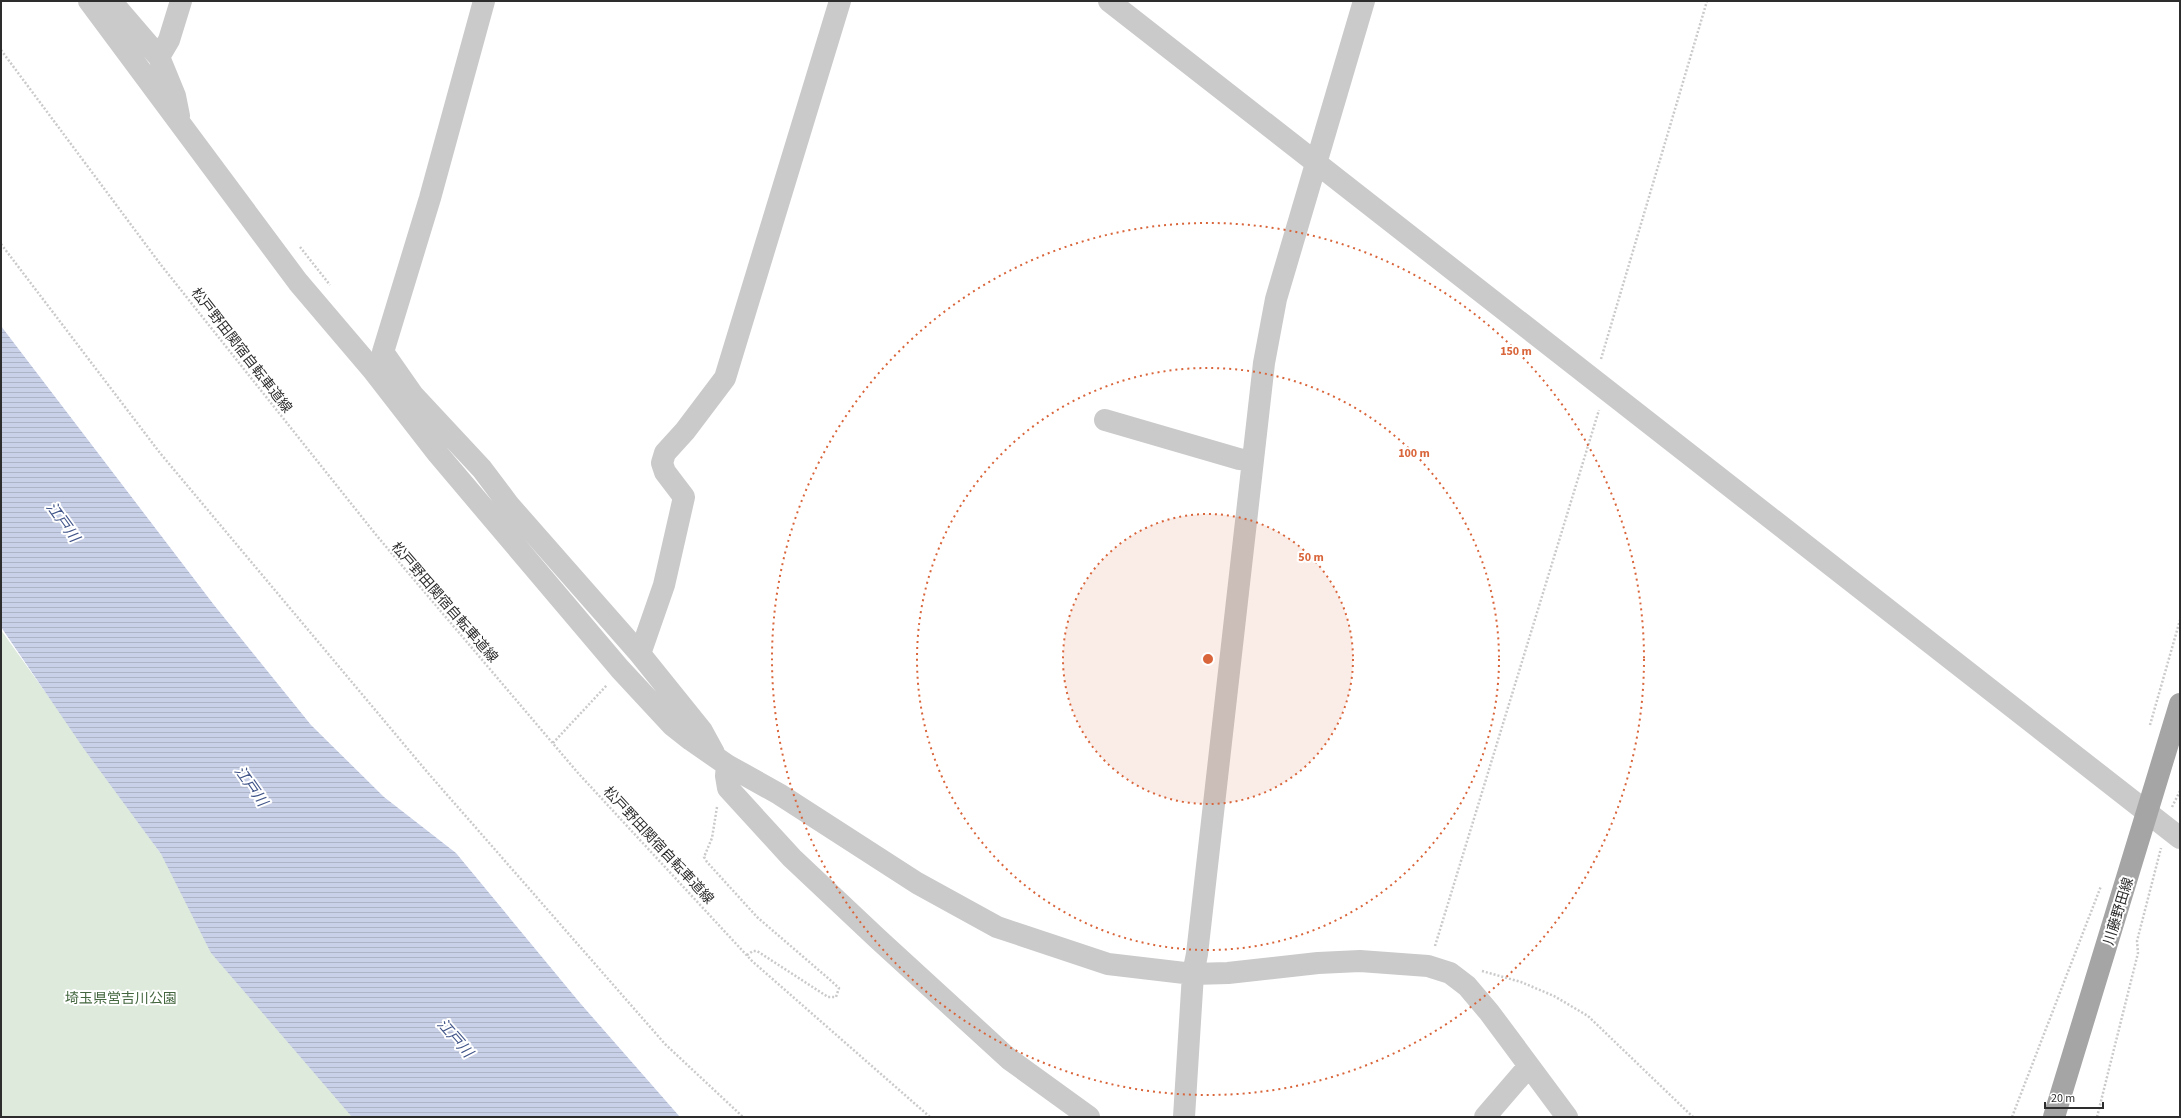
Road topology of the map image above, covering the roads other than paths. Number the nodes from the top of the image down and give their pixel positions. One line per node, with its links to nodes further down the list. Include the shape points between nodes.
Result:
1 (89, 1): 9 (street)
2 (111, 1): 8 (street)
3 (181, 1): 8 (street, via 169,40)
4 (484, 1): 11 (street, via 430,198 383,352)
5 (840, 1): 15 (street, via 725,378 665,453 662,463 665,472 684,497 664,585)
6 (1109, 1): 10 (street)
7 (1364, 1): 10 (street)
8 (159, 57): 9 (street, via 175,96)
9 (181, 127): 13 (street, via 298,282 372,369)
10 (1315, 162): 14 (street, via 1276,299 1264,363); 18 (street)
11 (413, 395): 13 (street); 15 (street, via 482,469 509,505)
12 (1105, 420): 14 (street)
13 (429, 443): 17 (street, via 620,669 672,725)
14 (1252, 461): 20 (street, via 1219,775 1198,954)
15 (640, 654): 17 (street, via 702,731)
16 (2180, 704): 18 (main road, 川藤野田線)
17 (721, 761): 20 (street, via 779,794 917,883 997,927 1108,964); 22 (street, via 728,788 792,858 1004,1054)
18 (2148, 813): 19 (street); 26 (main road, 川藤野田線)
19 (2172, 832)
20 (1193, 974): 21 (street, via 1228,973 1332,962 1391,962 1428,966 1450,973 1467,986); 23 (street)
21 (1529, 1066): 24 (street); 25 (street)
22 (1089, 1117)
23 (1184, 1117)
24 (1485, 1117)
25 (1567, 1117)
26 (2054, 1117)

